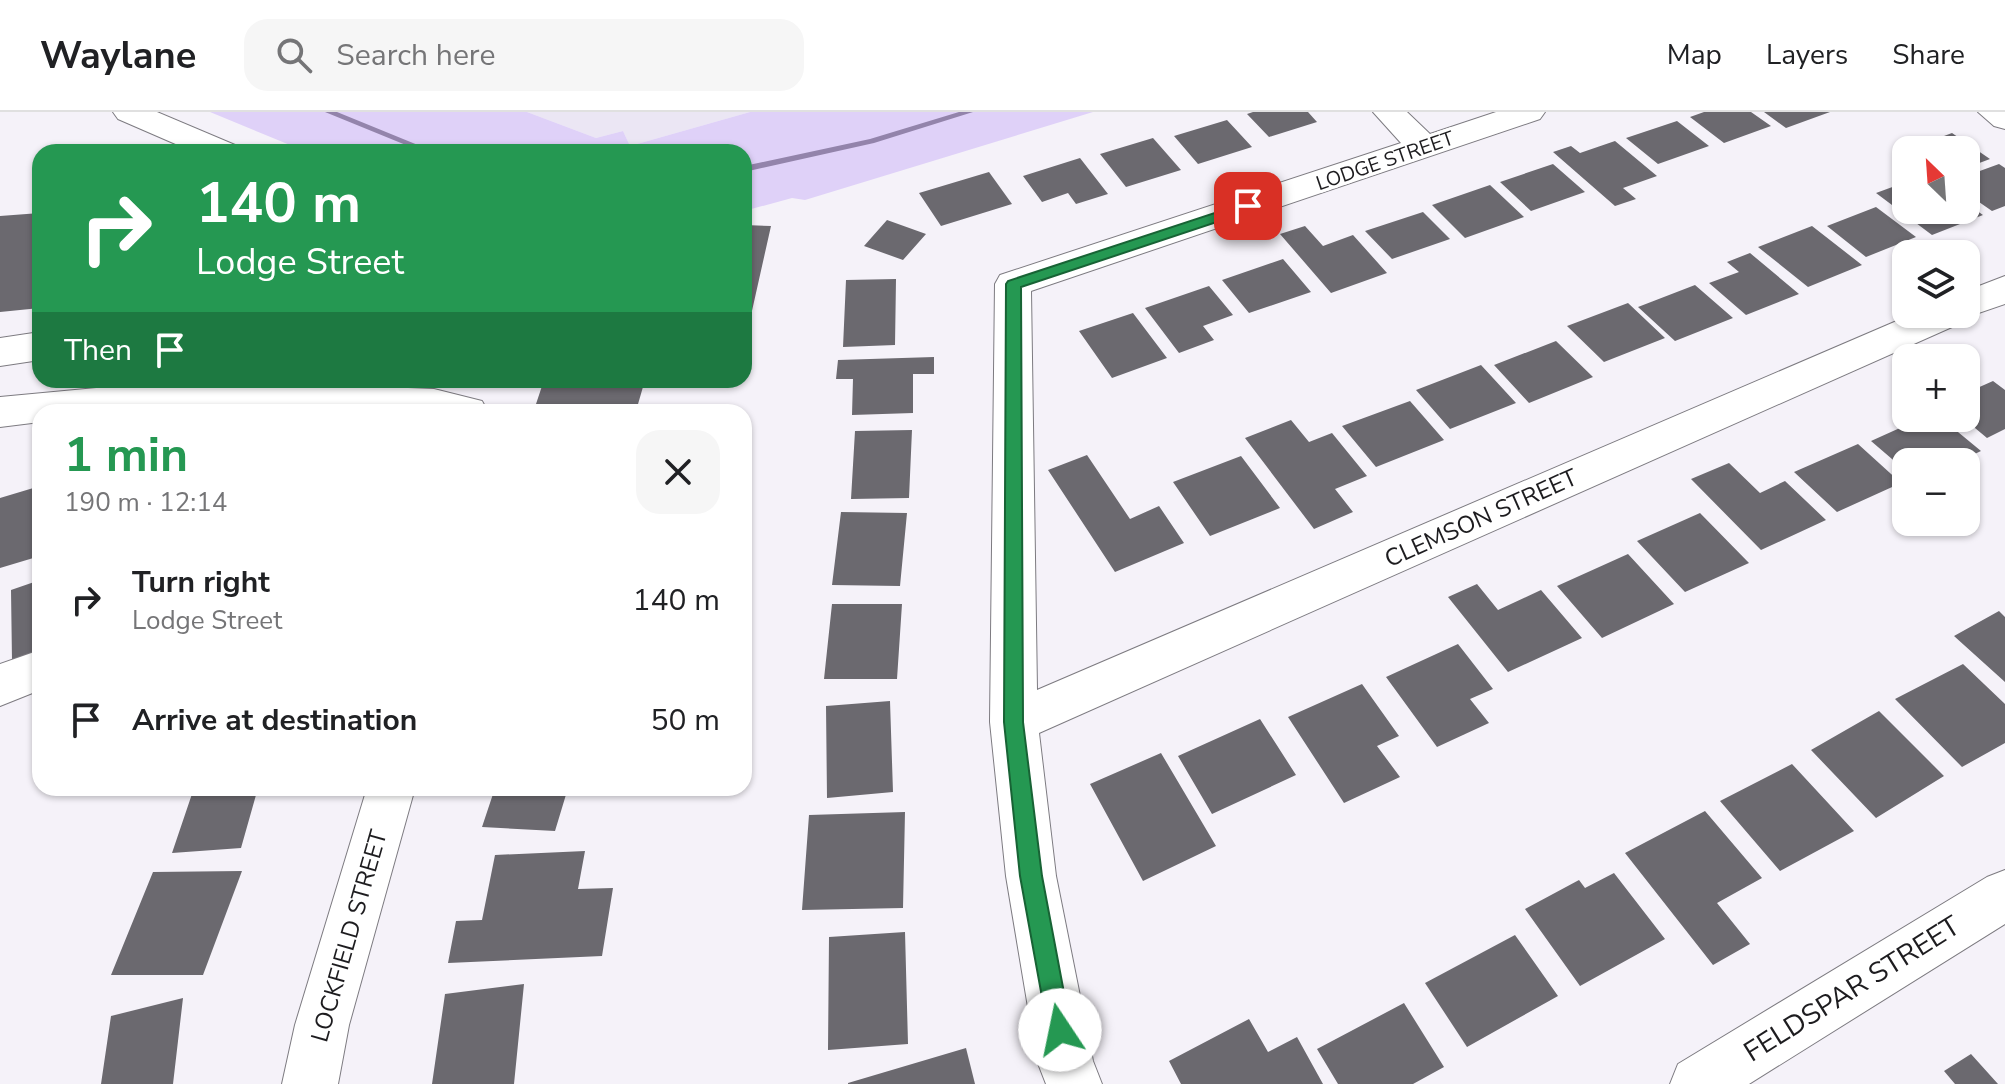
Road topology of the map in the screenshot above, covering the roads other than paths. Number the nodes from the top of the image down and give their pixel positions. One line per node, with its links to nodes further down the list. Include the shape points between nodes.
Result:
1 (129, 112): 6 (street)
2 (1389, 112): 7 (street)
3 (1529, 112): 7 (street, LODGE STREET)
4 (1994, 112): 5 (street)
5 (2005, 119)
6 (204, 144)
7 (1425, 148): 20 (street, LODGE STREET, via 1013,284)
8 (2005, 289): 9 (street)
9 (1980, 300)
10 (1916, 328): 20 (street, CLEMSON STREET)
11 (32, 347): 12 (street)
12 (0, 352)
13 (196, 389): 14 (street); 15 (street)
14 (52, 404)
15 (422, 404)
16 (32, 407): 17 (street)
17 (0, 412)
18 (32, 673): 19 (street)
19 (0, 685)
20 (1014, 722): 24 (street, via 1031,876 1065,1061)
21 (389, 796): 23 (street, LOCKFIELD STREET)
22 (2005, 895): 25 (street, FELDSPAR STREET)
23 (310, 1084)
24 (1074, 1084)
25 (1698, 1084)

